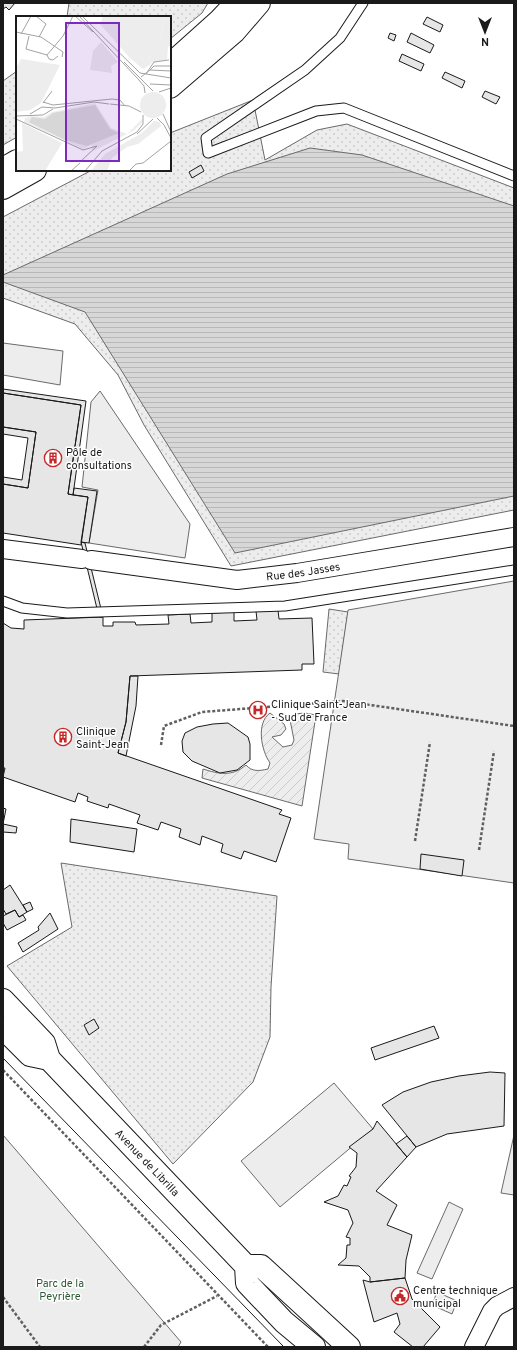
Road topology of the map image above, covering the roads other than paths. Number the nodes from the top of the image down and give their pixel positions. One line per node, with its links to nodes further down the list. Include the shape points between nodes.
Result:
1 (236, 3): 4 (main road)
2 (259, 3): 5 (main road, via 234,32)
3 (363, 3): 9 (lane, via 340,38 304,70 206,138 208,153 316,111 344,108)
4 (171, 64)
5 (171, 86)
6 (16, 162): 7 (main road)
7 (3, 169)
8 (32, 171): 10 (main road)
9 (514, 176)
10 (3, 188)
11 (514, 537): 12 (street, Rue des Jasses, via 297,574 237,580)
12 (3, 549)
13 (514, 570): 14 (lane, via 285,606 67,613 22,608)
14 (3, 601)
15 (3, 1000): 17 (main road, Avenue de Librilla, via 44,1043)
16 (3, 1028): 17 (main road, via 30,1055)
17 (49, 1059): 18 (main road, Avenue de Librilla)
18 (246, 1266): 20 (main road, via 247,1283); 23 (main road, via 261,1266)
19 (514, 1297): 24 (street, via 492,1311)
20 (284, 1322): 21 (main road); 22 (main road, via 317,1338)
21 (314, 1347)
22 (327, 1347)
23 (349, 1347)
24 (474, 1347)

